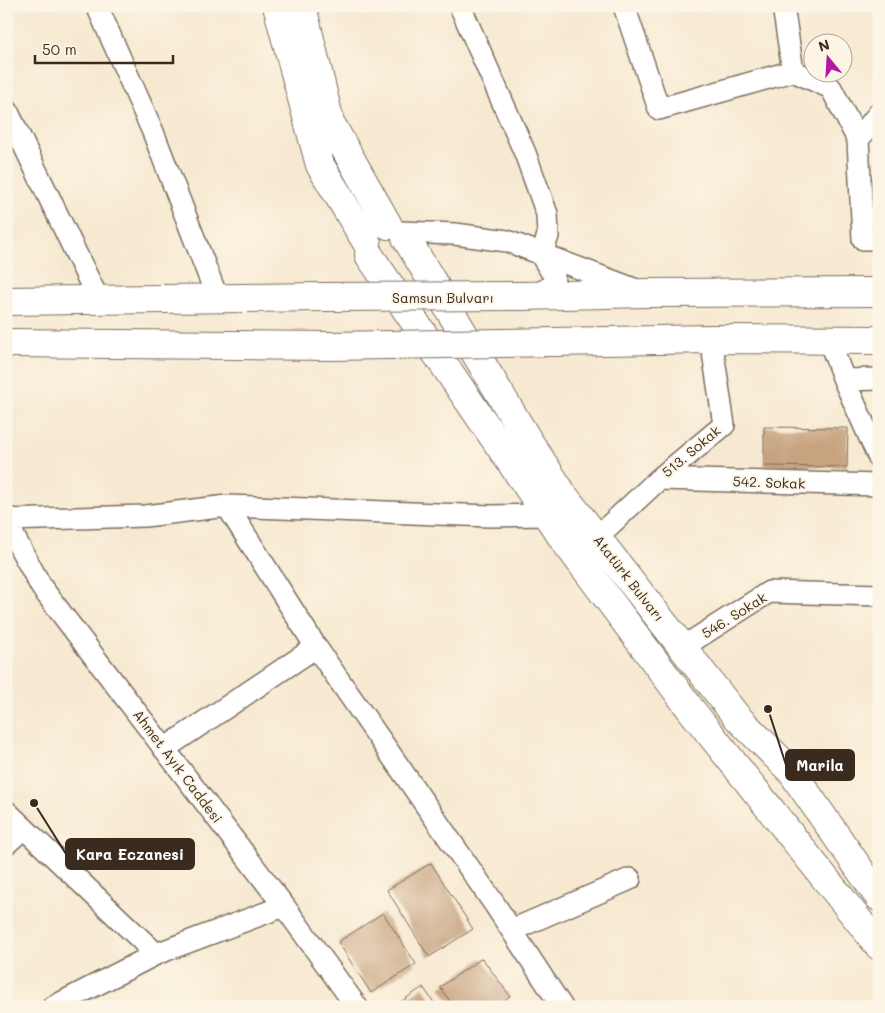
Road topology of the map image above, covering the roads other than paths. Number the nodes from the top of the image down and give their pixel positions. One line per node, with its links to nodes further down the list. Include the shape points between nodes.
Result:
1 (97, 6): 18 (street, via 154,132)
2 (277, 6): 13 (main road, via 320,166)
3 (302, 6): 11 (main road, Atatürk Bulvarı, via 330,122)
4 (460, 6): 14 (street, via 525,153 547,214 548,236)
5 (624, 6): 7 (street, via 659,109)
6 (783, 6): 7 (street)
7 (793, 71): 10 (street, via 831,88)
8 (6, 108): 19 (street)
9 (879, 112): 10 (street)
10 (858, 140): 12 (street, via 863,239)
11 (398, 232): 13 (main road, via 372,231); 13 (main road, via 406,245 402,258 391,264 379,263); 14 (street, via 455,234 507,241); 33 (main road, Atatürk Bulvarı, via 564,496)
12 (879, 239)
13 (368, 249): 31 (main road)
14 (541, 255): 16 (street); 17 (street, via 554,276 553,285)
15 (879, 292): 16 (main road, Samsun Bulvarı)
16 (647, 293): 17 (main road, Samsun Bulvarı)
17 (528, 296): 18 (main road, Samsun Bulvarı, bridge)
18 (217, 297): 19 (main road, Samsun Bulvarı)
19 (98, 299): 20 (main road, Samsun Bulvarı)
20 (6, 301)
21 (711, 339): 22 (main road); 24 (main road, bridge, via 330,346); 28 (street, 513. Sokak, via 724,425)
22 (829, 340): 23 (main road); 26 (street)
23 (879, 340)
24 (6, 343)
25 (879, 379): 26 (street)
26 (844, 380): 27 (street)
27 (879, 458)
28 (659, 479): 29 (street, 542. Sokak); 33 (street, 513. Sokak)
29 (879, 485)
30 (228, 506): 31 (street, via 490,516); 32 (street, via 145,516); 35 (street)
31 (546, 515): 45 (main road, via 692,711)
32 (9, 520): 37 (street, Ahmet Ayık Caddesi, via 13,536 42,588)
33 (596, 537): 36 (main road, Atatürk Bulvarı)
34 (879, 595): 36 (street, 546. Sokak, via 769,592)
35 (316, 647): 37 (street); 44 (street)
36 (683, 647): 42 (main road, Atatürk Bulvarı, via 737,717 791,771)
37 (164, 749): 43 (street, Ahmet Ayık Caddesi)
38 (6, 811): 39 (street)
39 (24, 828): 40 (street); 46 (street)
40 (6, 844)
41 (630, 879): 44 (street)
42 (875, 885)
43 (284, 906): 46 (street); 48 (street, Ahmet Ayık Caddesi)
44 (512, 930): 49 (street)
45 (879, 946)
46 (156, 954): 47 (street)
47 (53, 1007)
48 (357, 1007)
49 (562, 1007)

